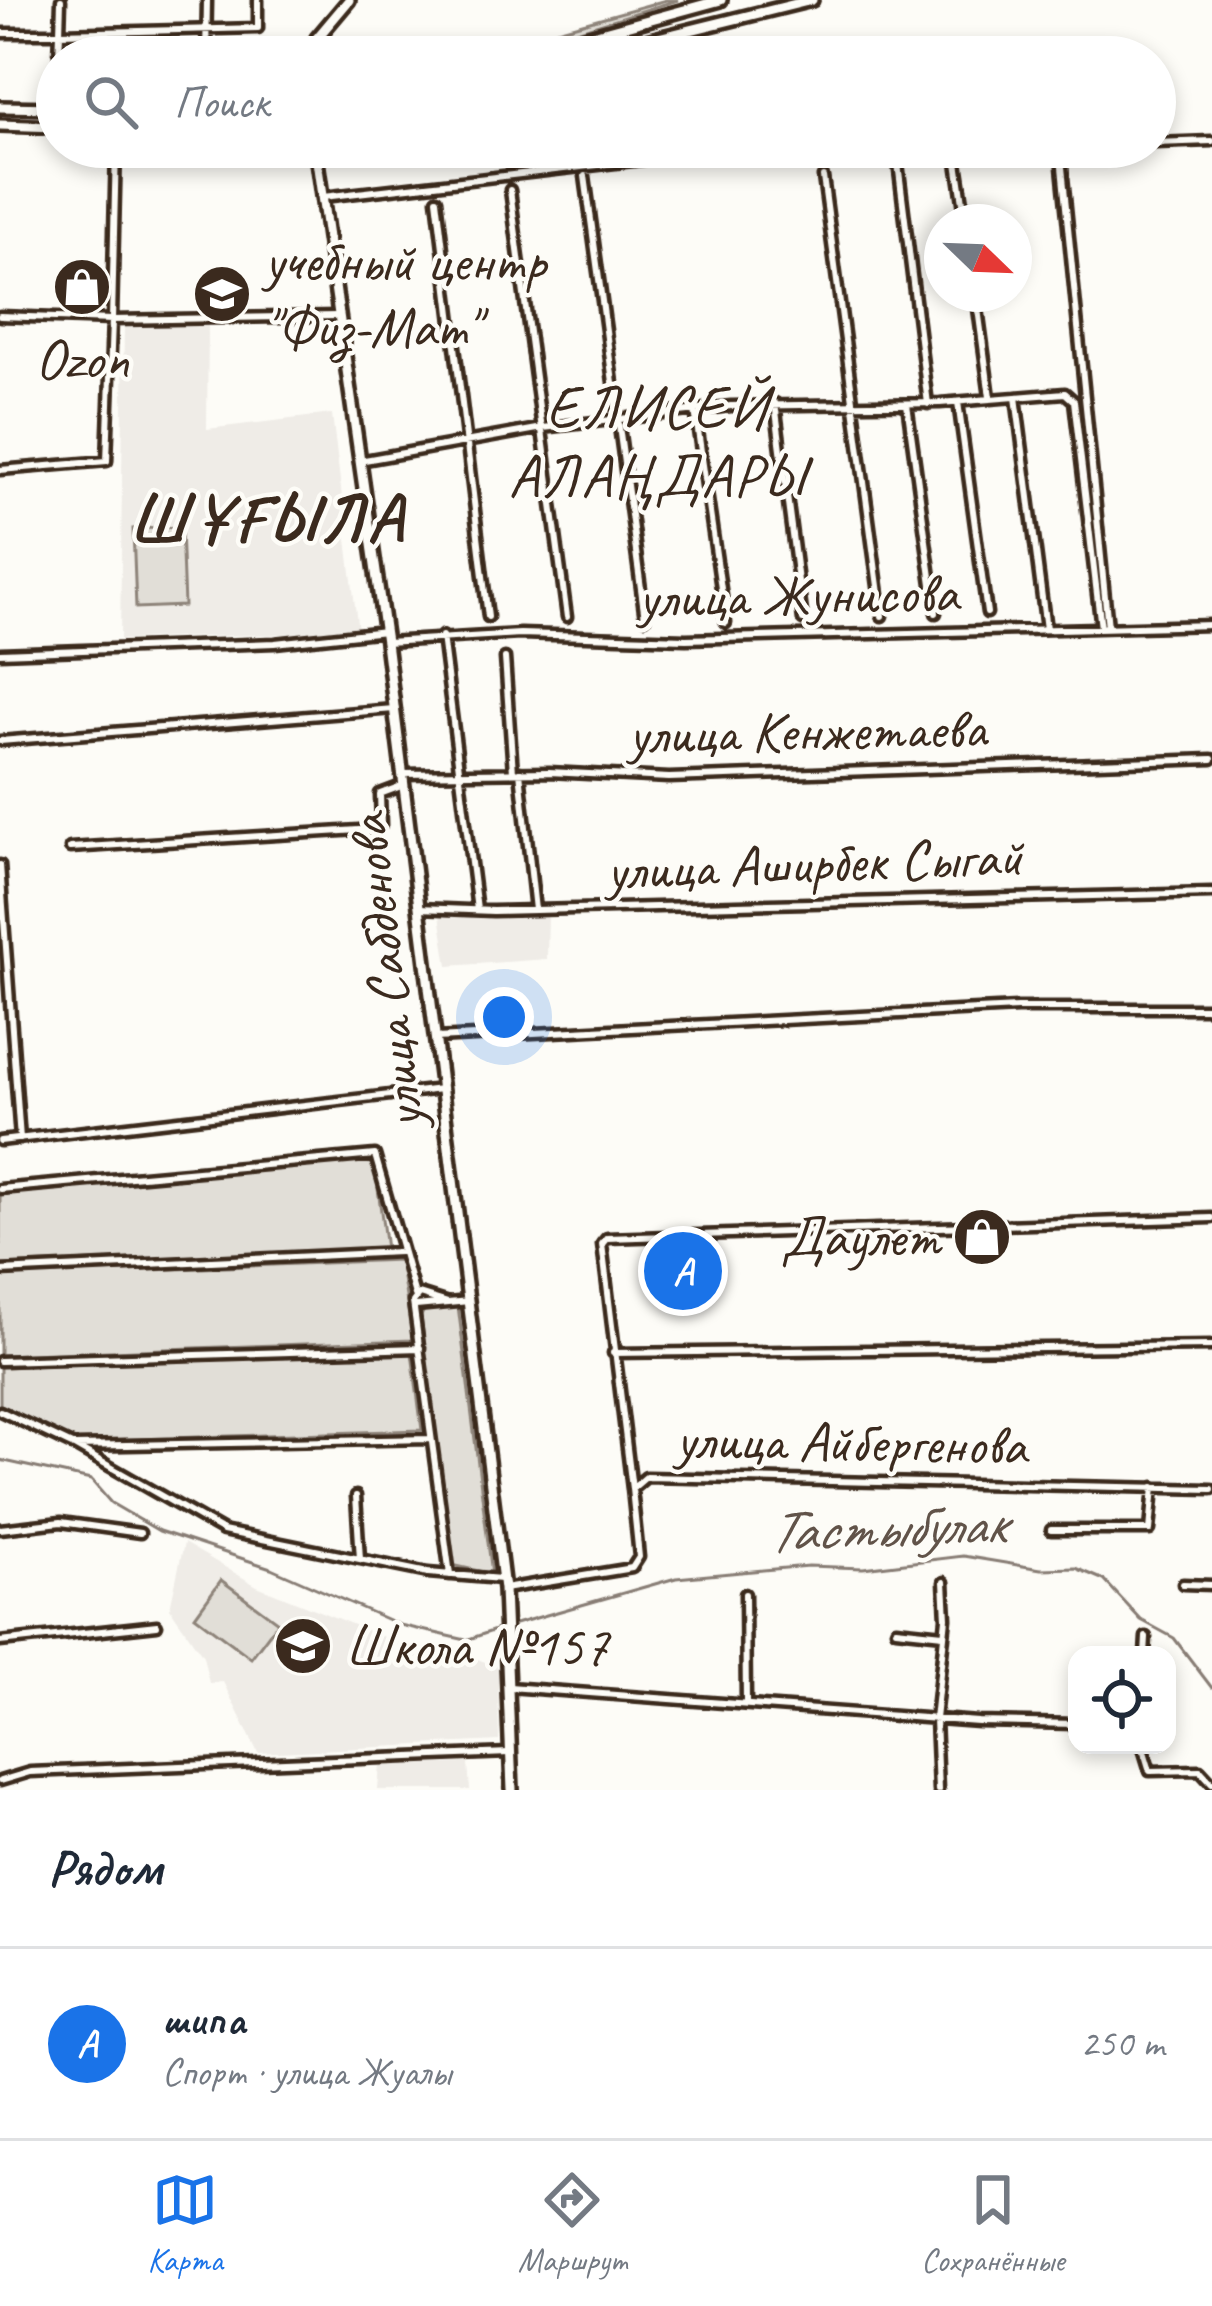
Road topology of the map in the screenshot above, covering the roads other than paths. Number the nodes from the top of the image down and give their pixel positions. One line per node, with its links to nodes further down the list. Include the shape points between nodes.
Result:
1 (62, 0): 8 (street)
2 (207, 0): 7 (street)
3 (258, 0): 7 (street, via 258,28)
4 (349, 0): 12 (street)
5 (721, 0): 13 (street)
6 (812, 0): 14 (street)
7 (207, 31): 8 (street); 11 (street)
8 (60, 33): 9 (street); 10 (street)
9 (0, 34)
10 (60, 36)
11 (207, 36)
12 (318, 36)
13 (589, 36)
14 (666, 36)
15 (0, 107): 16 (street)
16 (36, 108)
17 (0, 125): 18 (street)
18 (36, 126)
19 (1212, 141): 20 (street)
20 (1176, 142)
21 (116, 168): 36 (street)
22 (318, 168): 30 (street, улица Сабденова)
23 (573, 168): 30 (street)
24 (899, 168): 42 (street)
25 (958, 168): 32 (street)
26 (1062, 168): 59 (street)
27 (585, 176): 45 (street)
28 (824, 177): 43 (street)
29 (510, 190): 46 (street)
30 (323, 197): 35 (street, улица Сабденова)
31 (437, 199): 47 (street)
32 (963, 204)
33 (978, 312): 37 (street)
34 (0, 316): 36 (street)
35 (341, 316): 36 (street); 48 (street, улица Сабденова)
36 (112, 320): 49 (street, via 109,458 97,466)
37 (990, 397): 38 (street); 39 (street)
38 (1016, 397): 59 (street, via 1072,395); 60 (street)
39 (958, 402): 42 (street); 51 (street)
40 (775, 403): 43 (street); 44 (street); 56 (street)
41 (908, 404): 42 (street); 43 (street); 50 (street)
42 (928, 404)
43 (851, 406): 52 (street)
44 (695, 410): 45 (street); 57 (street)
45 (622, 420): 46 (street); 55 (street)
46 (543, 428): 47 (street); 54 (street)
47 (466, 442): 48 (street); 53 (street)
48 (359, 460): 61 (street, улица Сабденова)
49 (0, 470)
50 (936, 613)
51 (987, 614)
52 (882, 616)
53 (488, 617)
54 (567, 617)
55 (645, 619)
56 (803, 620)
57 (726, 623)
58 (1212, 625): 59 (street, улица Жунисова)
59 (1104, 628): 60 (street, улица Жунисова)
60 (1046, 629): 62 (street, улица Жунисова)
61 (385, 636): 62 (street, улица Жунисова); 63 (street, улица Жунисова); 65 (street, улица Сабденова)
62 (442, 636): 69 (street)
63 (0, 653)
64 (505, 658): 68 (street)
65 (394, 709): 66 (street); 70 (street, улица Сабденова)
66 (0, 741)
67 (1212, 759): 68 (street, улица Кенжетаева, via 669,778)
68 (516, 772): 69 (street, улица Кенжетаева); 76 (street)
69 (458, 773): 70 (street, улица Кенжетаева); 75 (street)
70 (404, 780): 71 (street, via 380,794 376,829); 74 (street, улица Сабденова)
71 (70, 848)
72 (0, 865): 80 (street)
73 (1212, 893): 76 (street, улица Аширбек Сыгай)
74 (419, 908): 75 (street, улица Аширбек Сыгай); 78 (street, улица Сабденова)
75 (477, 910): 76 (street, улица Аширбек Сыгай)
76 (535, 910)
77 (1212, 1008): 78 (street, via 1017,1008)
78 (434, 1039): 79 (street, улица Сабденова)
79 (441, 1089): 80 (street); 87 (street, улица Сабденова)
80 (20, 1139): 81 (street)
81 (0, 1141)
82 (0, 1189): 84 (street, via 375,1156)
83 (1212, 1218): 92 (street, via 613,1236 602,1244)
84 (399, 1252): 85 (street); 86 (street)
85 (0, 1270)
86 (415, 1295): 88 (street); 89 (street)
87 (469, 1301): 88 (street); 107 (street, улица Сабденова)
88 (448, 1303): 89 (street)
89 (416, 1306): 91 (street)
90 (1212, 1346): 92 (street)
91 (420, 1348): 93 (street); 95 (street)
92 (613, 1353): 98 (street)
93 (0, 1361)
94 (0, 1411): 96 (street)
95 (431, 1439): 96 (street); 105 (street)
96 (74, 1446): 104 (street, via 223,1532)
97 (1154, 1487): 98 (street, улица Айбергенова, via 656,1476); 99 (street, улица Айбергенова); 102 (street, via 1150,1530)
98 (632, 1489): 107 (street, улица Айбергенова, via 639,1557 632,1568)
99 (1212, 1489)
100 (356, 1496): 104 (street)
101 (0, 1529): 103 (street, via 61,1522)
102 (1051, 1530)
103 (140, 1533)
104 (360, 1559): 105 (street)
105 (450, 1575): 107 (street)
106 (944, 1582): 113 (street)
107 (503, 1584): 117 (street, улица Сабденова)
108 (1183, 1584): 109 (street)
109 (1212, 1585)
110 (745, 1594): 118 (street)
111 (158, 1625): 115 (street)
112 (896, 1628): 113 (street)
113 (943, 1634): 119 (street)
114 (1146, 1637): 116 (street)
115 (0, 1642)
116 (1146, 1646)
117 (509, 1687): 118 (street); 121 (street, улица Сабденова)
118 (746, 1702): 119 (street)
119 (935, 1719): 120 (street); 126 (street)
120 (1068, 1724)
121 (508, 1753): 123 (street, via 30,1772); 125 (street, улица Сабденова)
122 (1143, 1754): 124 (street, via 1150,1771 1200,1770)
123 (0, 1781)
124 (1212, 1783)
125 (512, 1790)
126 (938, 1790)

